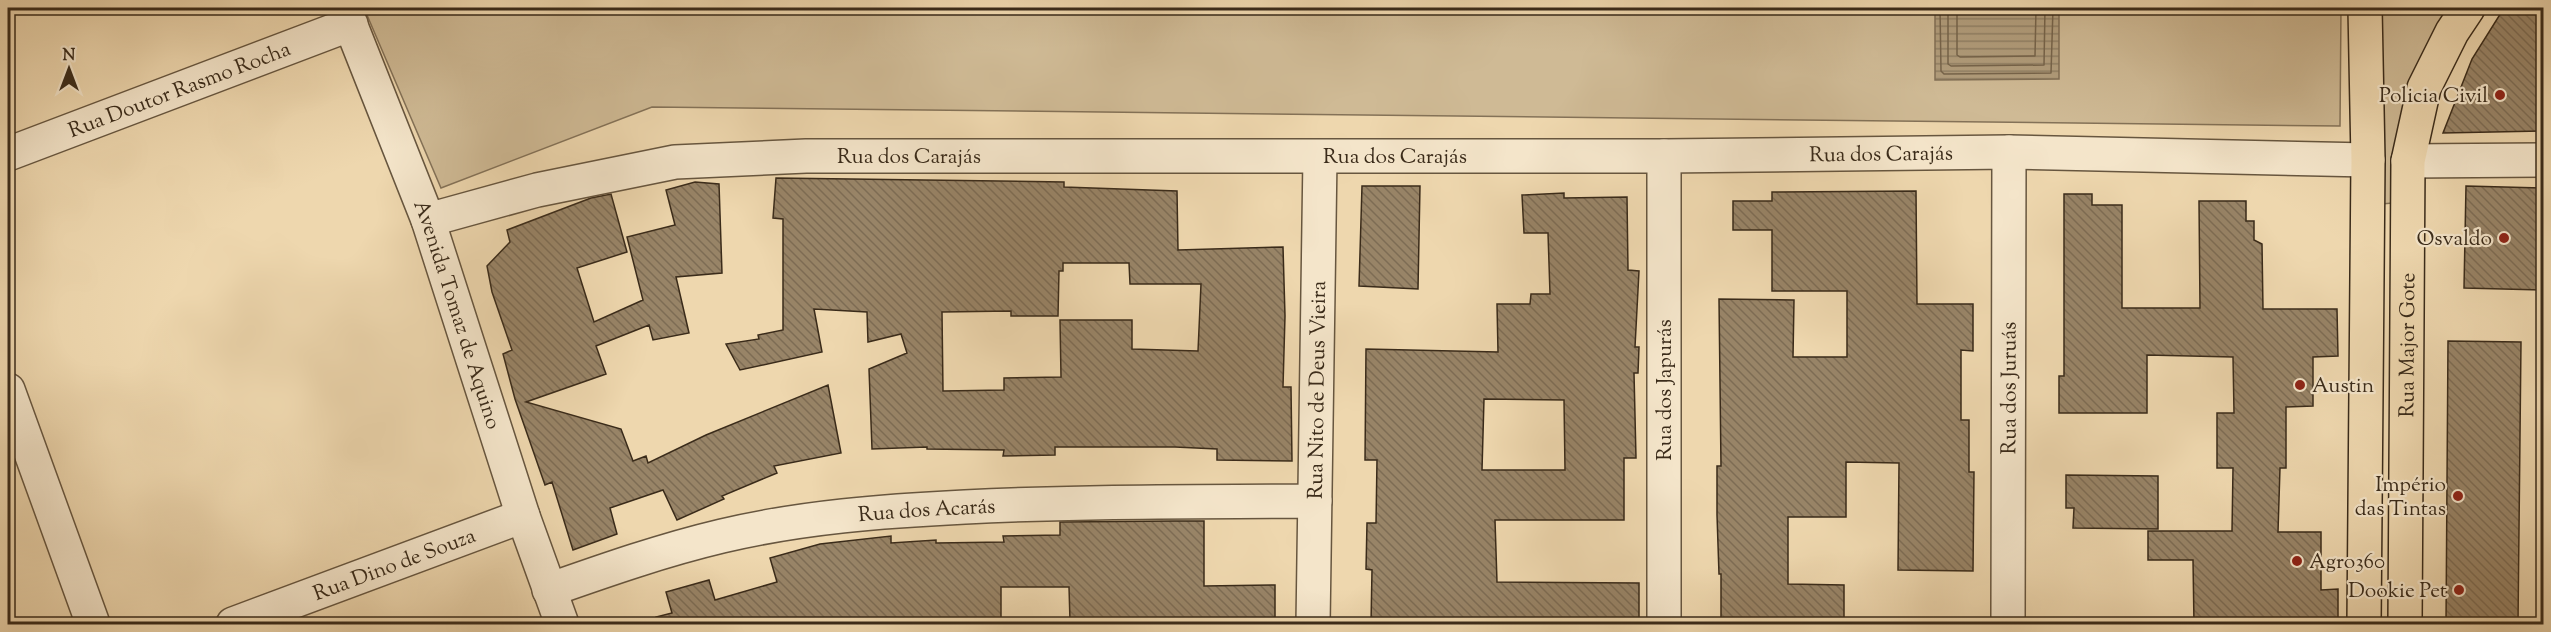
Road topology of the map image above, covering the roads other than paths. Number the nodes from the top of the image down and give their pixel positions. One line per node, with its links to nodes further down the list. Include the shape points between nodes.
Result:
1 (2365, 8): 8 (main road, Rua Major Gote)
2 (2468, 8): 10 (main road, Rua Major Gote, via 2424,88)
3 (347, 16): 5 (street, Rua Doutor Rasmo Rocha); 11 (street, Avenida Tomaz de Aquino)
4 (2009, 152): 6 (street, Rua dos Carajás); 8 (street, Rua dos Carajás); 21 (street, Rua dos Juruás)
5 (8, 154)
6 (1664, 156): 7 (street, Rua dos Carajás); 20 (street, Rua dos Japurás)
7 (1320, 157): 11 (street, Rua dos Carajás, via 806,156 675,162 537,190); 13 (street, Rua Nito de Deus Vieira)
8 (2368, 160): 22 (main road, Rua Major Gote)
9 (2544, 160): 10 (street)
10 (2408, 161): 23 (main road, Rua Major Gote)
11 (428, 220): 14 (street, Avenida Tomaz de Aquino)
12 (8, 390): 16 (street)
13 (1315, 501): 15 (street, Rua dos Acarás, via 1042,503 875,511 723,536); 19 (street, Rua Nito de Deus Vieira)
14 (523, 516): 15 (street, Avenida Tomaz de Aquino); 17 (street, Rua Dino de Souza)
15 (549, 590): 18 (street, Avenida Tomaz de Aquino)
16 (93, 624)
17 (233, 624)
18 (562, 624)
19 (1313, 624)
20 (1664, 624)
21 (2008, 624)
22 (2364, 624)
23 (2404, 624)

